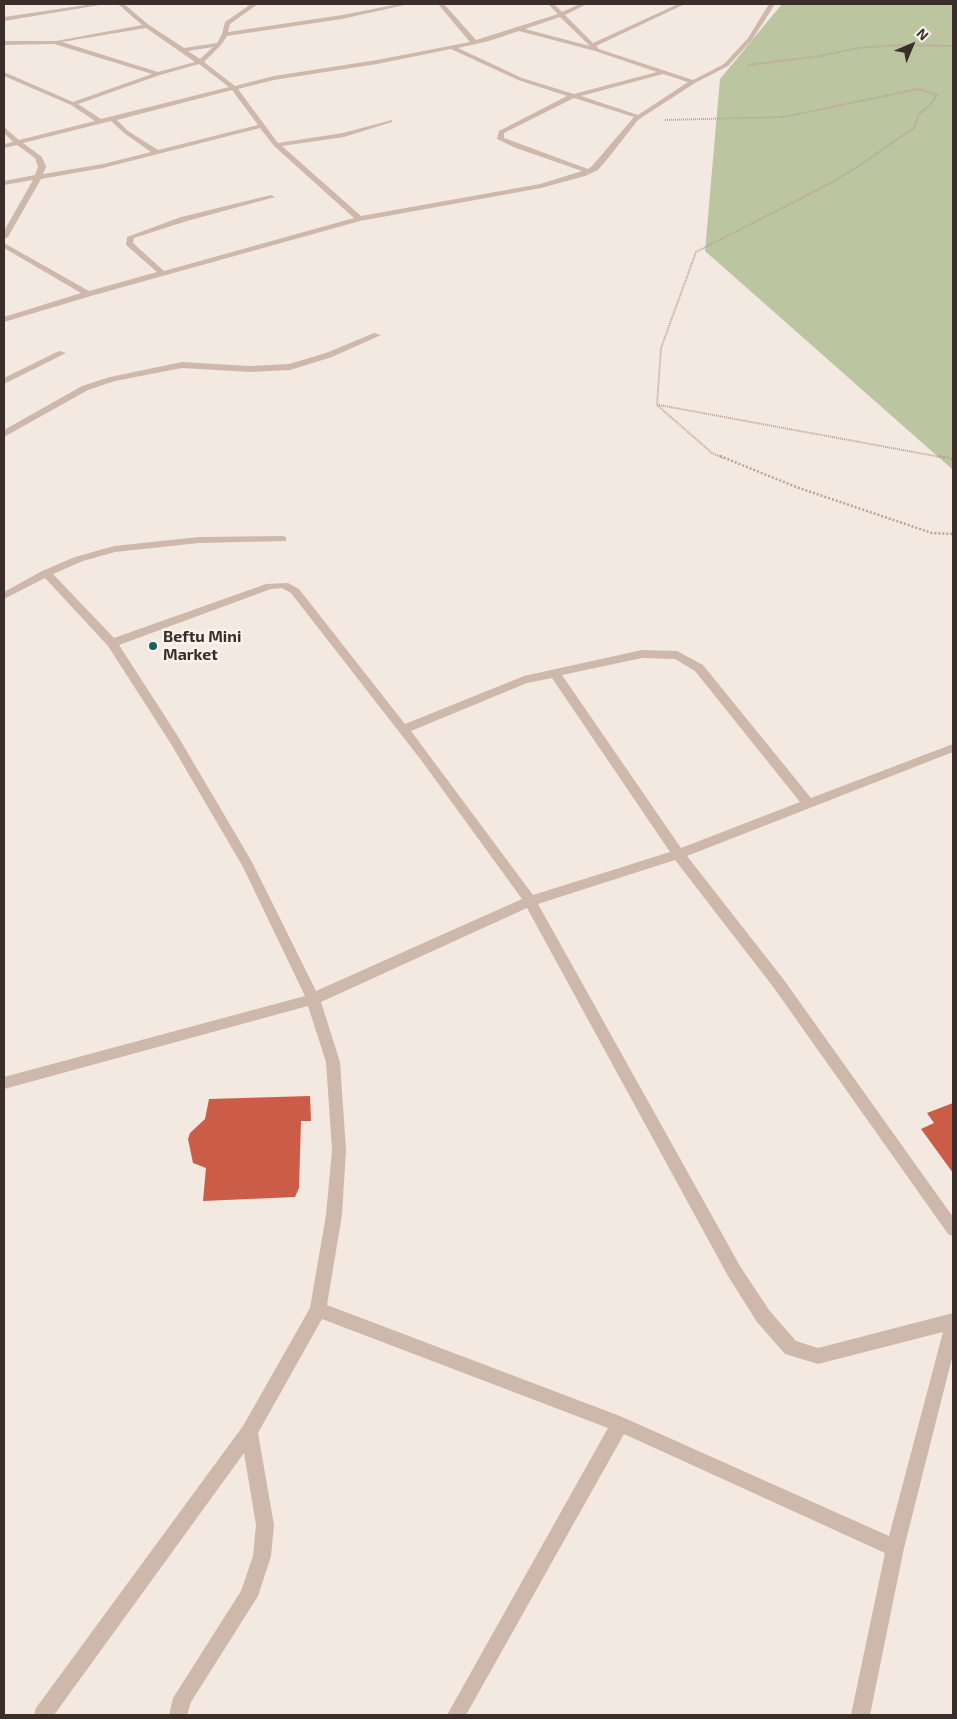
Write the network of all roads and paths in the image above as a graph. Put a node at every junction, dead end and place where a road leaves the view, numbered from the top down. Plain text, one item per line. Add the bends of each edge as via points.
1 (103, 4) edge
2 (121, 4) edge
3 (255, 4) edge
4 (406, 4) edge
5 (441, 4) edge
6 (551, 4) edge
7 (584, 4) edge
8 (682, 4) edge
9 (772, 4) edge
10 (560, 15) junction
11 (4, 20) edge
12 (148, 26) junction
13 (518, 29) junction
14 (225, 34) junction
15 (54, 42) junction
16 (474, 42) junction
17 (4, 43) edge
18 (219, 44) junction
19 (953, 46) edge
20 (452, 47) junction
21 (595, 48) junction
22 (183, 50) junction
23 (202, 62) junction
24 (726, 65) junction
25 (660, 73) junction
26 (4, 74) edge
27 (158, 74) junction
28 (693, 82) junction
29 (232, 88) junction
30 (571, 97) junction
31 (72, 104) junction
32 (111, 118) junction
33 (638, 118) junction
34 (99, 121) junction
35 (390, 121) dead end
36 (262, 126) junction
37 (4, 129) edge
38 (17, 142) junction
39 (276, 145) junction
40 (4, 146) edge
41 (157, 153) junction
42 (588, 171) junction
43 (38, 178) junction
44 (4, 183) edge
45 (271, 197) dead end
46 (359, 219) junction
47 (4, 237) edge
48 (4, 245) edge
49 (162, 273) junction
50 (88, 294) junction
51 (4, 320) edge
52 (377, 336) dead end
53 (62, 353) dead end
54 (8, 375) edge
55 (4, 381) edge
56 (657, 405) junction
57 (4, 434) edge
58 (953, 459) edge
59 (953, 534) edge
60 (282, 539) dead end
61 (46, 573) junction
62 (4, 596) edge
63 (112, 644) junction
64 (555, 674) junction
65 (404, 729) junction
66 (953, 748) edge
67 (809, 804) junction
68 (678, 854) junction
69 (530, 901) junction
70 (313, 999) junction
71 (4, 1083) edge
72 (953, 1229) edge
73 (318, 1310) junction
74 (953, 1322) edge
75 (620, 1424) junction
76 (249, 1432) junction
77 (895, 1548) junction
78 (43, 1715) edge
79 (178, 1715) edge
80 (456, 1715) edge
81 (861, 1715) edge

1 - 11 street
2 - 12 street
3 - 14 street via 232,18 227,23
4 - 14 street
5 - 16 street
6 - 10 street
7 - 10 street
8 - 21 street
9 - 24 street via 750,39
10 - 13 street
10 - 21 street
12 - 15 street
12 - 22 street
13 - 16 street
13 - 21 street
14 - 18 street
15 - 17 street
15 - 27 street
16 - 20 street
18 - 22 street
18 - 23 street
19 - 24 path via 858,48 762,64
20 - 29 street
20 - 30 street via 520,80
21 - 25 street
22 - 23 street
23 - 27 street
23 - 29 street
24 - 28 street
25 - 28 street
25 - 30 street
26 - 31 street
27 - 31 street
28 - 33 street
29 - 32 street
29 - 36 street
30 - 33 street
30 - 42 street via 501,132 500,139
31 - 34 street
32 - 34 street
32 - 41 street
33 - 42 street via 608,156
33 - 56 path via 694,121 784,117 918,89 937,94 930,106 919,114 914,128 860,165 696,252 661,348
34 - 38 street
35 - 39 street via 344,135
36 - 39 street
36 - 41 street
37 - 38 street
38 - 40 street
38 - 43 street via 38,157 42,167
39 - 46 street
41 - 43 street
42 - 46 street via 542,186
43 - 44 street
43 - 47 street
45 - 49 street via 184,219 131,237 129,243
46 - 49 street
48 - 50 street
49 - 50 street
50 - 51 street
52 - 57 street via 290,367 250,369 182,365 113,379 85,388
53 - 54 street
54 - 55 street
56 - 58 path
56 - 59 path via 712,453 796,487 932,533
60 - 61 street via 200,540 114,549
61 - 62 street
61 - 63 street
63 - 65 street via 270,586 284,585 295,591
63 - 70 street via 175,741 248,866
64 - 65 street via 524,680
64 - 67 street via 642,654 677,655 699,668
64 - 68 street
65 - 69 street
66 - 67 street
67 - 68 street
68 - 69 street
68 - 72 street via 779,984
69 - 70 street
69 - 74 street via 734,1271 762,1316 791,1348 818,1356
70 - 71 street
70 - 73 street via 333,1062 339,1150 334,1215
73 - 75 street
73 - 76 street
74 - 77 street
75 - 77 street
75 - 80 street
76 - 78 street
76 - 79 street via 265,1524 262,1556 249,1596 183,1698
77 - 81 street

